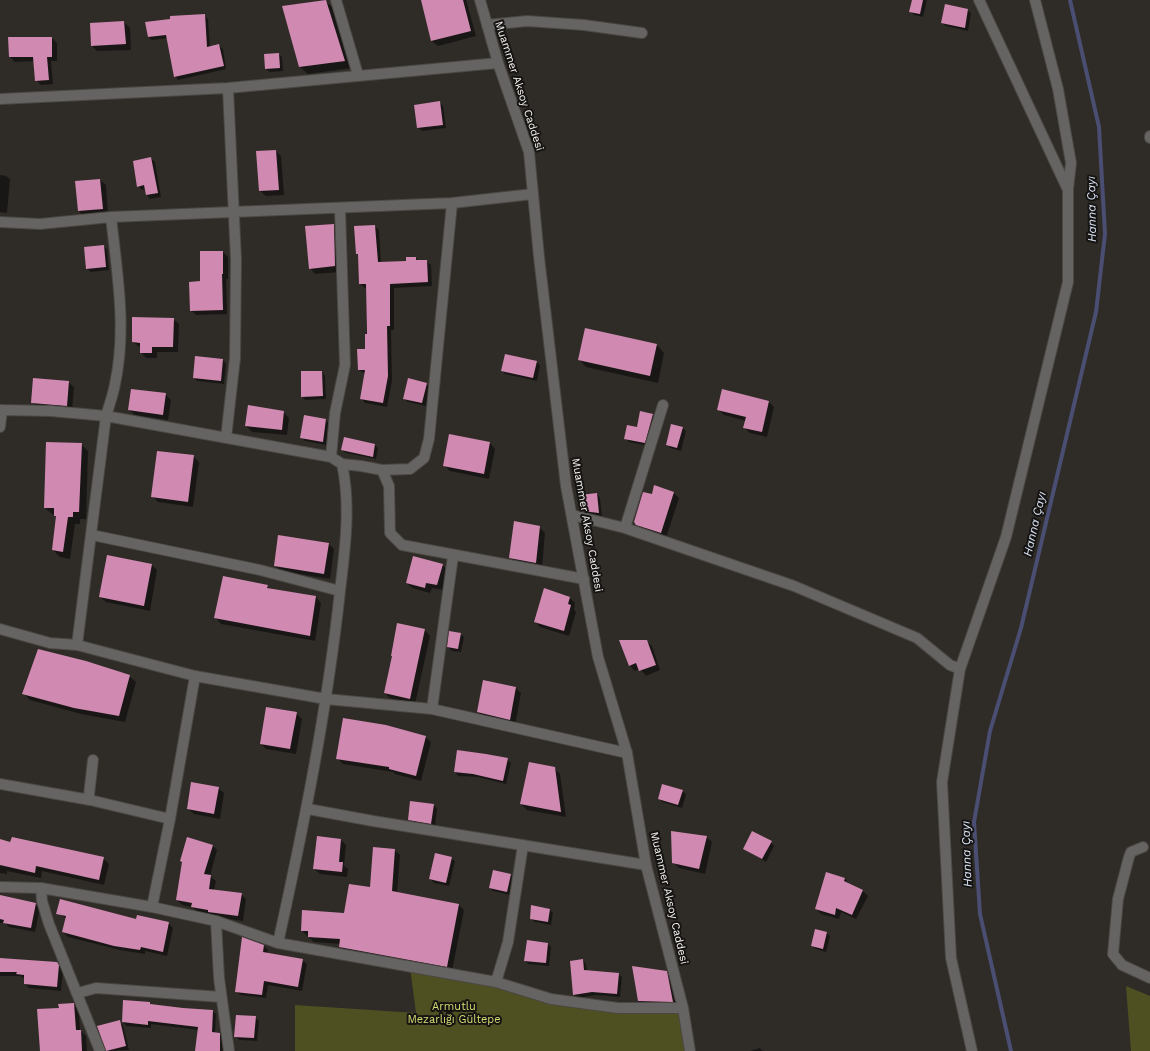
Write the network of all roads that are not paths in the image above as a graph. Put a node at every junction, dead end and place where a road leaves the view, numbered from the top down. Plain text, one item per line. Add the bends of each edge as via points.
1 (336, 0) edge
2 (480, 0) edge
3 (979, 0) edge
4 (1035, 0) edge
5 (487, 25) junction
6 (642, 33) dead end
7 (498, 63) junction
8 (358, 75) junction
9 (228, 88) junction
10 (0, 99) edge
11 (1068, 189) junction
12 (533, 194) junction
13 (452, 203) junction
14 (340, 209) junction
15 (235, 212) junction
16 (111, 217) junction
17 (0, 222) edge
18 (664, 405) dead end
19 (1, 410) edge
20 (106, 416) junction
21 (0, 427) edge
22 (226, 438) junction
23 (331, 457) junction
24 (342, 464) junction
25 (382, 470) junction
26 (572, 516) junction
27 (625, 528) junction
28 (92, 535) junction
29 (453, 556) junction
30 (584, 579) junction
31 (340, 591) junction
32 (0, 629) edge
33 (76, 645) junction
34 (960, 669) junction
35 (195, 676) junction
36 (326, 699) junction
37 (432, 709) junction
38 (627, 754) junction
39 (93, 760) dead end
40 (0, 784) edge
41 (90, 800) junction
42 (308, 809) junction
43 (170, 819) junction
44 (523, 845) junction
45 (1142, 847) dead end
46 (646, 865) junction
47 (0, 887) edge
48 (41, 888) junction
49 (152, 907) junction
50 (216, 921) junction
51 (278, 943) junction
52 (1150, 978) edge
53 (496, 982) junction
54 (78, 992) junction
55 (221, 997) junction
56 (683, 1008) junction
57 (100, 1051) edge
58 (229, 1051) edge
59 (690, 1051) edge
60 (972, 1051) edge

1 - 8 street
2 - 5 street, Muammer Aksoy Caddesi
3 - 11 street
4 - 11 street via 1058,89 1070,163
5 - 6 street via 527,21
5 - 7 street, Muammer Aksoy Caddesi
7 - 8 street
7 - 12 street, Muammer Aksoy Caddesi via 529,152
8 - 9 street
9 - 10 street
9 - 15 street
11 - 34 street via 1068,282 1006,537
12 - 13 street
12 - 26 street, Muammer Aksoy Caddesi via 564,470
13 - 14 street
13 - 25 street via 429,439 424,458 410,469
14 - 15 street
14 - 23 street via 345,365 335,414
15 - 16 street
15 - 22 street via 235,358
16 - 17 street via 40,224
16 - 20 street via 120,298 120,344 115,384
18 - 27 street
19 - 20 street
19 - 21 street
20 - 22 street
20 - 28 street
22 - 23 street
23 - 24 street
24 - 25 street
24 - 31 street via 346,511
25 - 29 street via 389,486 390,533 402,545
26 - 27 street
26 - 30 street, Muammer Aksoy Caddesi
27 - 34 street via 794,586 917,638 950,666
28 - 31 street via 260,570
28 - 33 street
29 - 30 street
29 - 37 street
30 - 38 street, Muammer Aksoy Caddesi via 598,657
31 - 36 street via 334,654
32 - 33 street via 50,643
33 - 35 street
34 - 60 street via 942,782 950,958
35 - 36 street
35 - 43 street
36 - 37 street
36 - 42 street
37 - 38 street
38 - 46 street, Muammer Aksoy Caddesi
39 - 41 street
40 - 41 street
41 - 43 street
42 - 44 street
42 - 51 street
43 - 49 street
44 - 46 street
44 - 53 street via 508,942
45 - 52 street via 1131,852 1129,857 1118,899 1113,954 1122,965
46 - 56 street, Muammer Aksoy Caddesi
47 - 48 street
48 - 49 street
48 - 54 street via 49,924
49 - 50 street
50 - 51 street
50 - 55 street
51 - 53 street
53 - 56 street via 551,999 618,1008
54 - 55 street via 96,988
54 - 57 street
55 - 58 street
56 - 59 street, Muammer Aksoy Caddesi

